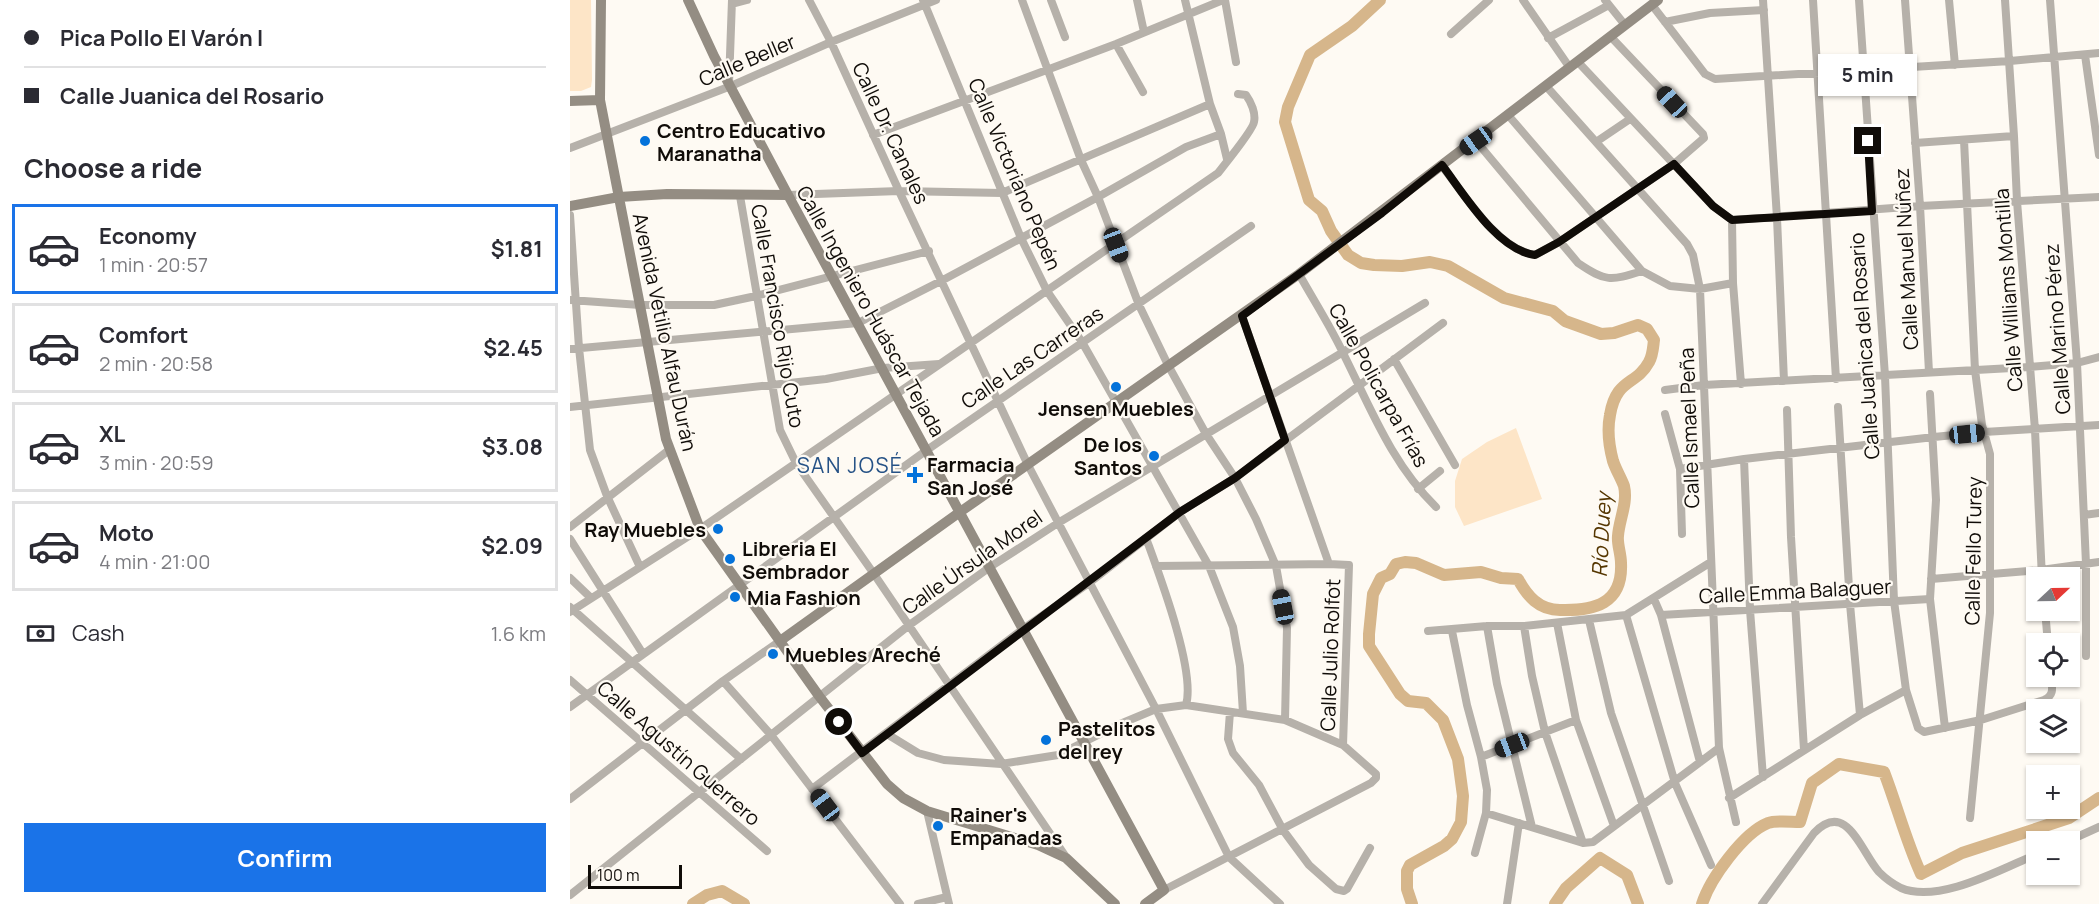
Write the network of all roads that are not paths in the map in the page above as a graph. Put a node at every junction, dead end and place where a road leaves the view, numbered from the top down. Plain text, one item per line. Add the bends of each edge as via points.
1 (601, 0) edge
2 (688, 0) edge
3 (747, 0) edge
4 (809, 0) edge
5 (936, 0) edge
6 (1022, 0) edge
7 (1051, 0) edge
8 (1137, 0) edge
9 (1185, 0) edge
10 (1224, 0) edge
11 (1489, 0) edge
12 (1523, 0) edge
13 (1763, 0) edge
14 (1812, 0) edge
15 (1859, 0) edge
16 (1905, 0) edge
17 (1949, 0) edge
18 (2005, 0) edge
19 (2050, 0) edge
20 (732, 2) edge
21 (924, 2) edge
22 (1607, 2) edge
23 (1655, 2) edge
24 (1764, 10) junction
25 (1188, 15) junction
26 (1665, 22) junction
27 (1625, 25) junction
28 (1144, 32) junction
29 (1451, 34) dead end
30 (1065, 37) dead end
31 (1611, 37) junction
32 (1548, 38) junction
33 (831, 42) junction
34 (1116, 44) junction
35 (2099, 53) edge
36 (2085, 55) junction
37 (2055, 58) junction
38 (2010, 61) junction
39 (1236, 62) dead end
40 (1574, 65) junction
41 (1955, 65) junction
42 (1911, 67) junction
43 (1048, 69) junction
44 (1864, 70) junction
45 (1816, 74) junction
46 (1767, 77) junction
47 (730, 84) junction
48 (1546, 86) junction
49 (1143, 92) dead end
50 (1238, 94) dead end
51 (965, 99) junction
52 (600, 100) junction
53 (570, 101) edge
54 (1210, 104) junction
55 (1509, 115) junction
56 (1630, 119) junction
57 (606, 133) junction
58 (1221, 134) junction
59 (873, 135) junction
60 (2014, 136) junction
61 (1964, 140) junction
62 (1476, 141) junction
63 (1596, 142) junction
64 (1916, 143) junction
65 (570, 148) edge
66 (2099, 155) edge
67 (1227, 159) junction
68 (1081, 160) junction
69 (1674, 164) junction
70 (1442, 165) junction
71 (1636, 189) junction
72 (899, 191) junction
73 (1002, 193) junction
74 (788, 195) junction
75 (740, 196) junction
76 (619, 197) junction
77 (1098, 197) junction
78 (2099, 197) edge
79 (2064, 198) junction
80 (2017, 201) junction
81 (1967, 204) junction
82 (570, 206) edge
83 (1920, 206) junction
84 (1872, 211) junction
85 (1827, 214) junction
86 (570, 215) edge
87 (1596, 216) junction
88 (1777, 218) junction
89 (1732, 220) junction
90 (1251, 226) dead end
91 (1021, 238) junction
92 (1559, 242) junction
93 (1116, 245) junction
94 (929, 251) junction
95 (1642, 271) junction
96 (1299, 274) junction
97 (832, 276) junction
98 (941, 281) junction
99 (1733, 283) junction
100 (1700, 289) junction
101 (1047, 291) junction
102 (756, 296) junction
103 (573, 301) edge
104 (1425, 303) dead end
105 (640, 305) junction
106 (1139, 305) junction
107 (1242, 316) junction
108 (858, 322) junction
109 (1443, 323) dead end
110 (763, 332) junction
111 (647, 342) junction
112 (1082, 342) junction
113 (971, 344) junction
114 (579, 348) junction
115 (570, 349) edge
116 (1343, 352) junction
117 (2099, 357) edge
118 (1394, 359) junction
119 (2077, 363) junction
120 (940, 364) junction
121 (1168, 365) junction
122 (2031, 367) junction
123 (883, 368) junction
124 (1976, 370) junction
125 (1929, 372) junction
126 (1885, 376) junction
127 (1836, 379) junction
128 (1784, 381) junction
129 (772, 384) junction
130 (1741, 384) junction
131 (1359, 385) junction
132 (1704, 385) junction
133 (1665, 390) dead end
134 (896, 393) junction
135 (1930, 394) dead end
136 (658, 396) junction
137 (1270, 396) junction
138 (998, 400) junction
139 (1116, 402) junction
140 (586, 404) junction
141 (570, 407) edge
142 (1838, 407) dead end
143 (1787, 410) dead end
144 (1665, 414) dead end
145 (2099, 425) edge
146 (2080, 426) junction
147 (2035, 430) junction
148 (1984, 432) junction
149 (1206, 434) junction
150 (1934, 437) junction
151 (1285, 440) junction
152 (1888, 442) junction
153 (1842, 447) junction
154 (669, 450) junction
155 (927, 450) junction
156 (1789, 453) junction
157 (1744, 459) junction
158 (796, 463) junction
159 (1028, 465) junction
160 (1153, 465) junction
161 (1455, 465) dead end
162 (1708, 465) junction
163 (1680, 469) junction
164 (1440, 471) dead end
165 (1235, 478) junction
166 (1418, 489) junction
167 (607, 496) junction
168 (1436, 507) dead end
169 (960, 512) junction
170 (1180, 512) junction
171 (2099, 513) edge
172 (2084, 515) junction
173 (833, 517) junction
174 (1058, 523) junction
175 (570, 527) edge
176 (699, 529) junction
177 (1682, 534) dead end
178 (1146, 538) junction
179 (570, 539) edge
180 (1711, 562) junction
181 (2099, 562) edge
182 (1329, 564) junction
183 (2086, 564) junction
184 (1156, 566) junction
185 (1209, 566) junction
186 (1276, 566) junction
187 (640, 567) junction
188 (990, 567) junction
189 (2042, 567) edge
190 (2073, 567) edge
191 (1990, 573) junction
192 (874, 574) junction
193 (2026, 574) edge
194 (570, 578) edge
195 (1931, 579) junction
196 (1089, 583) junction
197 (738, 584) junction
198 (602, 591) junction
199 (591, 598) junction
200 (1654, 599) junction
201 (1930, 599) junction
202 (1894, 601) junction
203 (1850, 604) junction
204 (1796, 608) junction
205 (571, 609) edge
206 (1750, 610) junction
207 (1713, 612) junction
208 (1626, 615) junction
209 (1661, 615) junction
210 (1589, 620) junction
211 (1557, 622) junction
212 (908, 626) junction
213 (1487, 626) junction
214 (1524, 626) junction
215 (1023, 630) junction
216 (1452, 631) junction
217 (1428, 632) dead end
218 (780, 641) junction
219 (643, 654) junction
220 (2086, 656) dead end
221 (633, 661) junction
222 (570, 680) edge
223 (723, 681) junction
224 (949, 686) junction
225 (2052, 687) edge
226 (1906, 690) junction
227 (587, 695) junction
228 (819, 696) junction
229 (1186, 705) junction
230 (570, 707) edge
231 (1156, 709) junction
232 (685, 711) junction
233 (1230, 712) junction
234 (1243, 713) junction
235 (1860, 715) junction
236 (1285, 720) junction
237 (1576, 720) junction
238 (1981, 720) junction
239 (1945, 728) junction
240 (1545, 732) junction
241 (886, 734) junction
242 (771, 735) junction
243 (1085, 741) junction
244 (642, 743) junction
245 (1343, 745) junction
246 (1512, 745) junction
247 (1719, 748) junction
248 (1804, 750) junction
249 (862, 753) junction
250 (1482, 757) junction
251 (741, 759) junction
252 (1700, 762) junction
253 (1001, 764) junction
254 (1762, 777) junction
255 (1675, 783) junction
256 (812, 789) junction
257 (699, 792) junction
258 (1729, 798) junction
259 (570, 799) edge
260 (1644, 805) junction
261 (927, 811) junction
262 (1486, 813) junction
263 (1970, 818) dead end
264 (1736, 822) dead end
265 (1520, 824) junction
266 (1614, 826) junction
267 (1532, 827) junction
268 (2099, 827) edge
269 (1283, 830) junction
270 (2080, 836) edge
271 (1583, 843) junction
272 (1370, 848) dead end
273 (767, 851) dead end
274 (1475, 853) dead end
275 (1229, 857) junction
276 (1066, 858) junction
277 (2026, 859) edge
278 (1711, 865) dead end
279 (1669, 881) dead end
280 (1164, 890) junction
281 (570, 895) edge
282 (948, 901) edge
283 (900, 904) edge
284 (918, 904) edge
285 (1115, 904) edge
286 (1144, 904) edge
287 (1280, 904) edge
288 (1507, 904) edge
289 (1762, 904) edge

1 - 52 main road, Avenida Vetilio Alfau Durán
2 - 47 main road, Calle Ingeniero Huáscar Tejada
3 - 20 street
4 - 33 street, Calle Dr. Canales
5 - 21 street, Calle Beller
6 - 43 street
7 - 30 street
8 - 28 street
9 - 25 street
10 - 25 street
10 - 39 street
11 - 29 street
12 - 32 street
13 - 24 street
14 - 45 street
15 - 44 street, Calle Juanica del Rosario
16 - 42 street, Calle Manuel Núñez
17 - 41 street
18 - 38 street, Calle Williams Montilla
19 - 37 street, Calle Marino Pérez
20 - 47 street
21 - 33 street, Calle Beller
21 - 51 street, Calle Victoriano Pepén
22 - 27 street
22 - 32 street
23 - 26 street
23 - 27 main road
24 - 26 street via 1710,13
24 - 46 street
25 - 28 street
25 - 54 street
26 - 46 street via 1705,74 1715,80
27 - 31 main road
28 - 34 street
31 - 40 main road
31 - 69 street via 1704,136
32 - 40 street
33 - 47 street, Calle Beller
33 - 59 street, Calle Dr. Canales
34 - 43 street
34 - 49 street
35 - 36 street
36 - 37 street
36 - 66 street
37 - 38 street
37 - 79 street, Calle Marino Pérez
38 - 41 street
38 - 60 street, Calle Williams Montilla
40 - 48 main road
40 - 56 street
41 - 42 street
42 - 44 street
42 - 64 street, Calle Manuel Núñez
43 - 51 street
43 - 68 street
44 - 45 street
44 - 84 street, Calle Juanica del Rosario
45 - 46 street
45 - 85 street
46 - 88 street
47 - 57 street, Calle Beller
47 - 74 main road, Calle Ingeniero Huáscar Tejada
48 - 55 main road
48 - 63 street, Calle Ismael Peña
50 - 67 street via 1246,95 1250,101 1254,124
51 - 59 street
51 - 73 street, Calle Victoriano Pepén
52 - 53 main road
52 - 57 main road, Avenida Vetilio Alfau Durán
54 - 58 street
54 - 68 street
55 - 62 main road
55 - 87 street
56 - 63 street
56 - 69 street
57 - 65 street, Calle Beller
57 - 76 main road, Avenida Vetilio Alfau Durán
58 - 67 street
58 - 77 street via 1186,147
59 - 72 street, Calle Dr. Canales
60 - 61 street
60 - 80 street, Calle Williams Montilla
61 - 64 street
61 - 81 street, Calle Fello Turey
62 - 70 main road
62 - 92 street
63 - 71 street, Calle Ismael Peña
64 - 83 street, Calle Manuel Núñez
67 - 93 street via 1218,173
68 - 73 street
68 - 77 street
69 - 71 street
69 - 89 street via 1713,206
70 - 92 street via 1503,241 1535,255
70 - 96 main road
71 - 87 street
71 - 100 street, Calle Ismael Peña via 1690,247
72 - 73 street
72 - 74 street
72 - 94 street, Calle Dr. Canales
73 - 91 street, Calle Victoriano Pepén
74 - 75 main road
74 - 97 main road, Calle Ingeniero Huáscar Tejada
75 - 76 main road
75 - 102 street, Calle Francisco Rijo Cuto
76 - 82 main road
76 - 105 main road, Avenida Vetilio Alfau Durán
77 - 91 street
77 - 93 street
78 - 79 street
79 - 80 street
79 - 119 street, Calle Marino Pérez
80 - 81 street
80 - 122 street, Calle Williams Montilla
81 - 83 street
81 - 124 street, Calle Fello Turey
83 - 84 street
83 - 125 street, Calle Manuel Núñez
84 - 85 street
84 - 126 street, Calle Juanica del Rosario
85 - 88 street
85 - 127 street
86 - 103 street
87 - 92 street
87 - 95 street
88 - 89 street
88 - 128 street
89 - 99 street
90 - 106 street, Calle Las Carreras
91 - 98 street
91 - 101 street, Calle Victoriano Pepén
92 - 95 street via 1578,263 1600,276 1615,280
93 - 101 street
93 - 106 street
94 - 97 street
94 - 98 street, Calle Dr. Canales
95 - 100 street via 1666,285
96 - 107 main road
96 - 116 street, Calle Policarpa Frías
97 - 102 street
97 - 108 main road, Calle Ingeniero Huáscar Tejada
98 - 108 street
98 - 113 street, Calle Dr. Canales
99 - 100 street
99 - 130 street
100 - 132 street, Calle Ismael Peña
101 - 112 street, Calle Victoriano Pepén
101 - 113 street
102 - 105 street via 714,305
102 - 110 street, Calle Francisco Rijo Cuto
103 - 105 street
103 - 114 street
104 - 116 street, Calle Úrsula Morel
105 - 111 main road, Avenida Vetilio Alfau Durán
106 - 112 street, Calle Las Carreras
106 - 121 street
107 - 121 main road
107 - 137 street
108 - 110 street
108 - 123 main road, Calle Ingeniero Huáscar Tejada
109 - 118 street
110 - 111 street
110 - 129 street, Calle Francisco Rijo Cuto
111 - 114 street
111 - 136 main road, Avenida Vetilio Alfau Durán
112 - 138 street, Calle Las Carreras
112 - 139 street, Calle Victoriano Pepén
113 - 120 street
113 - 138 street, Calle Dr. Canales
114 - 115 street
114 - 140 street
116 - 131 street, Calle Policarpa Frías
116 - 137 street, Calle Úrsula Morel
117 - 119 street
118 - 131 street
118 - 161 street
119 - 122 street
119 - 146 street, Calle Marino Pérez
120 - 123 street
120 - 134 street
121 - 139 main road
121 - 149 street
122 - 124 street
122 - 147 street, Calle Williams Montilla
123 - 129 street
123 - 134 main road, Calle Ingeniero Huáscar Tejada
124 - 125 street
124 - 148 street, Calle Fello Turey
125 - 126 street
126 - 127 street
126 - 152 street, Calle Juanica del Rosario
127 - 128 street
128 - 130 street
129 - 136 street
129 - 158 street, Calle Francisco Rijo Cuto via 780,430
130 - 132 street
131 - 151 street
131 - 166 street, Calle Policarpa Frías via 1394,456
132 - 133 street
132 - 162 street, Calle Ismael Peña
134 - 155 main road, Calle Ingeniero Huáscar Tejada
134 - 158 street
135 - 150 street
136 - 140 street
136 - 154 main road, Avenida Vetilio Alfau Durán
137 - 149 street, Calle Úrsula Morel
137 - 151 street
138 - 155 street, Calle Las Carreras
138 - 159 street, Calle Dr. Canales
139 - 159 main road
139 - 160 street, Calle Victoriano Pepén
140 - 141 street
140 - 167 street via 590,450
142 - 153 street
143 - 156 street
144 - 163 street
145 - 146 street
146 - 147 street
146 - 172 street, Calle Marino Pérez
147 - 148 street
147 - 189 street, Calle Williams Montilla
148 - 150 street
148 - 191 street, Calle Fello Turey via 1990,454
149 - 160 street, Calle Úrsula Morel
149 - 165 street
150 - 152 street
150 - 195 street via 1936,500
151 - 165 street
151 - 182 street
152 - 153 street
152 - 202 street, Calle Juanica del Rosario
153 - 156 street
153 - 203 street
154 - 167 street
154 - 176 main road, Avenida Vetilio Alfau Durán
155 - 169 main road, Calle Ingeniero Huáscar Tejada
155 - 173 street, Calle Las Carreras
156 - 157 street
156 - 204 street
157 - 162 street
157 - 206 street
158 - 173 street, Calle Francisco Rijo Cuto
158 - 176 street
159 - 169 main road
159 - 174 street, Calle Dr. Canales
160 - 170 street, Calle Victoriano Pepén
160 - 174 street, Calle Úrsula Morel
162 - 163 street
162 - 180 street, Calle Ismael Peña
163 - 177 street
164 - 166 street
165 - 170 street
165 - 186 street
166 - 168 street, Calle Policarpa Frías
167 - 175 street
167 - 187 street
169 - 188 main road, Calle Ingeniero Huáscar Tejada
169 - 192 main road
170 - 178 street
170 - 185 street, Calle Victoriano Pepén
171 - 172 street
172 - 183 street, Calle Marino Pérez
173 - 192 street, Calle Francisco Rijo Cuto
173 - 197 street, Calle Las Carreras
174 - 188 street, Calle Úrsula Morel
174 - 196 street, Calle Dr. Canales
176 - 187 street
176 - 197 main road, Avenida Vetilio Alfau Durán
178 - 184 street
178 - 196 street
179 - 198 street
180 - 200 street
180 - 207 street, Calle Ismael Peña
181 - 183 street
182 - 186 street
182 - 245 street, Calle Julio Rolfot via 1347,564 1351,568
183 - 190 street
183 - 220 street, Calle Marino Pérez
184 - 185 street
184 - 229 street via 1186,666
185 - 186 street
185 - 234 street, Calle Victoriano Pepén via 1233,627
186 - 236 street via 1287,628
187 - 198 street
188 - 212 street, Calle Úrsula Morel
188 - 215 main road, Calle Ingeniero Huáscar Tejada
191 - 193 street
191 - 195 street
191 - 238 street, Calle Fello Turey
192 - 212 street, Calle Francisco Rijo Cuto
192 - 218 main road
194 - 199 street
195 - 201 street
196 - 215 street
196 - 231 street, Calle Dr. Canales
197 - 218 main road, Avenida Vetilio Alfau Durán
197 - 219 street, Calle Las Carreras
198 - 199 street
198 - 219 street
199 - 205 street
200 - 208 street
200 - 209 street
201 - 202 street, Calle Emma Balaguer
201 - 239 street
202 - 203 street, Calle Emma Balaguer
202 - 226 street, Calle Juanica del Rosario
203 - 204 street, Calle Emma Balaguer
203 - 235 street
204 - 206 street, Calle Emma Balaguer
204 - 248 street
205 - 221 street
206 - 207 street, Calle Emma Balaguer
206 - 254 street
207 - 209 street, Calle Emma Balaguer
207 - 247 street, Calle Ismael Peña
208 - 210 street
208 - 255 street
209 - 252 street
210 - 211 street
210 - 260 street via 1611,713
211 - 214 street
211 - 237 street
212 - 224 street, Calle Francisco Rijo Cuto
212 - 228 street, Calle Úrsula Morel
213 - 214 street
213 - 216 street
213 - 246 street
214 - 240 street
215 - 224 street
215 - 243 main road, Calle Ingeniero Huáscar Tejada
216 - 217 street
216 - 250 street
218 - 223 street
218 - 228 main road, Avenida Vetilio Alfau Durán
219 - 221 street, Calle Las Carreras
221 - 227 street, Calle Las Carreras
221 - 232 street
222 - 227 street, Calle Agustín Guerrero
223 - 232 street
223 - 242 street
224 - 241 street
224 - 253 street, Calle Francisco Rijo Cuto
225 - 238 street via 2050,697
226 - 235 street
226 - 239 street, Calle Juanica del Rosario via 1920,731
227 - 230 street, Calle Las Carreras
227 - 244 street, Calle Agustín Guerrero
228 - 242 street, Calle Úrsula Morel
228 - 249 main road, Avenida Vetilio Alfau Durán
229 - 231 street
229 - 233 street
231 - 243 street
231 - 275 street, Calle Dr. Canales
232 - 244 street
232 - 251 street
233 - 234 street
233 - 269 street via 1228,739 1233,753 1259,785
234 - 236 street
235 - 248 street
236 - 245 street
237 - 240 street
237 - 266 street
238 - 239 street
238 - 263 street, Calle Fello Turey
240 - 246 street
240 - 271 street
241 - 249 street
241 - 253 street via 918,753 944,760
242 - 251 street, Calle Úrsula Morel
242 - 256 street
243 - 253 street via 1058,755
243 - 280 main road, Calle Ingeniero Huáscar Tejada
244 - 257 street, Calle Agustín Guerrero
244 - 259 street
245 - 269 street via 1374,771 1376,778
246 - 250 street
246 - 267 street
247 - 252 street
247 - 258 street, Calle Ismael Peña
248 - 254 street
249 - 256 street
249 - 261 main road, Avenida Vetilio Alfau Durán via 887,784
250 - 262 street
251 - 257 street, Calle Úrsula Morel
252 - 255 street
253 - 276 street, Calle Francisco Rijo Cuto
254 - 258 street
255 - 260 street
255 - 278 street
256 - 283 street
257 - 273 street, Calle Agustín Guerrero
257 - 281 street, Calle Úrsula Morel
258 - 264 street, Calle Ismael Peña
260 - 266 street
260 - 279 street
261 - 276 main road, Avenida Vetilio Alfau Durán via 1038,845
261 - 282 street
262 - 265 street
262 - 274 street
265 - 267 street
265 - 288 street
266 - 271 street via 1593,842
267 - 271 street
268 - 270 street
269 - 272 street via 1309,865 1341,892 1347,889
269 - 275 street
275 - 280 street
275 - 287 street
276 - 285 main road, Avenida Vetilio Alfau Durán
277 - 289 street via 1962,886 1928,894 1904,890 1878,871 1852,830 1833,822 1814,833
280 - 286 main road
282 - 284 street

